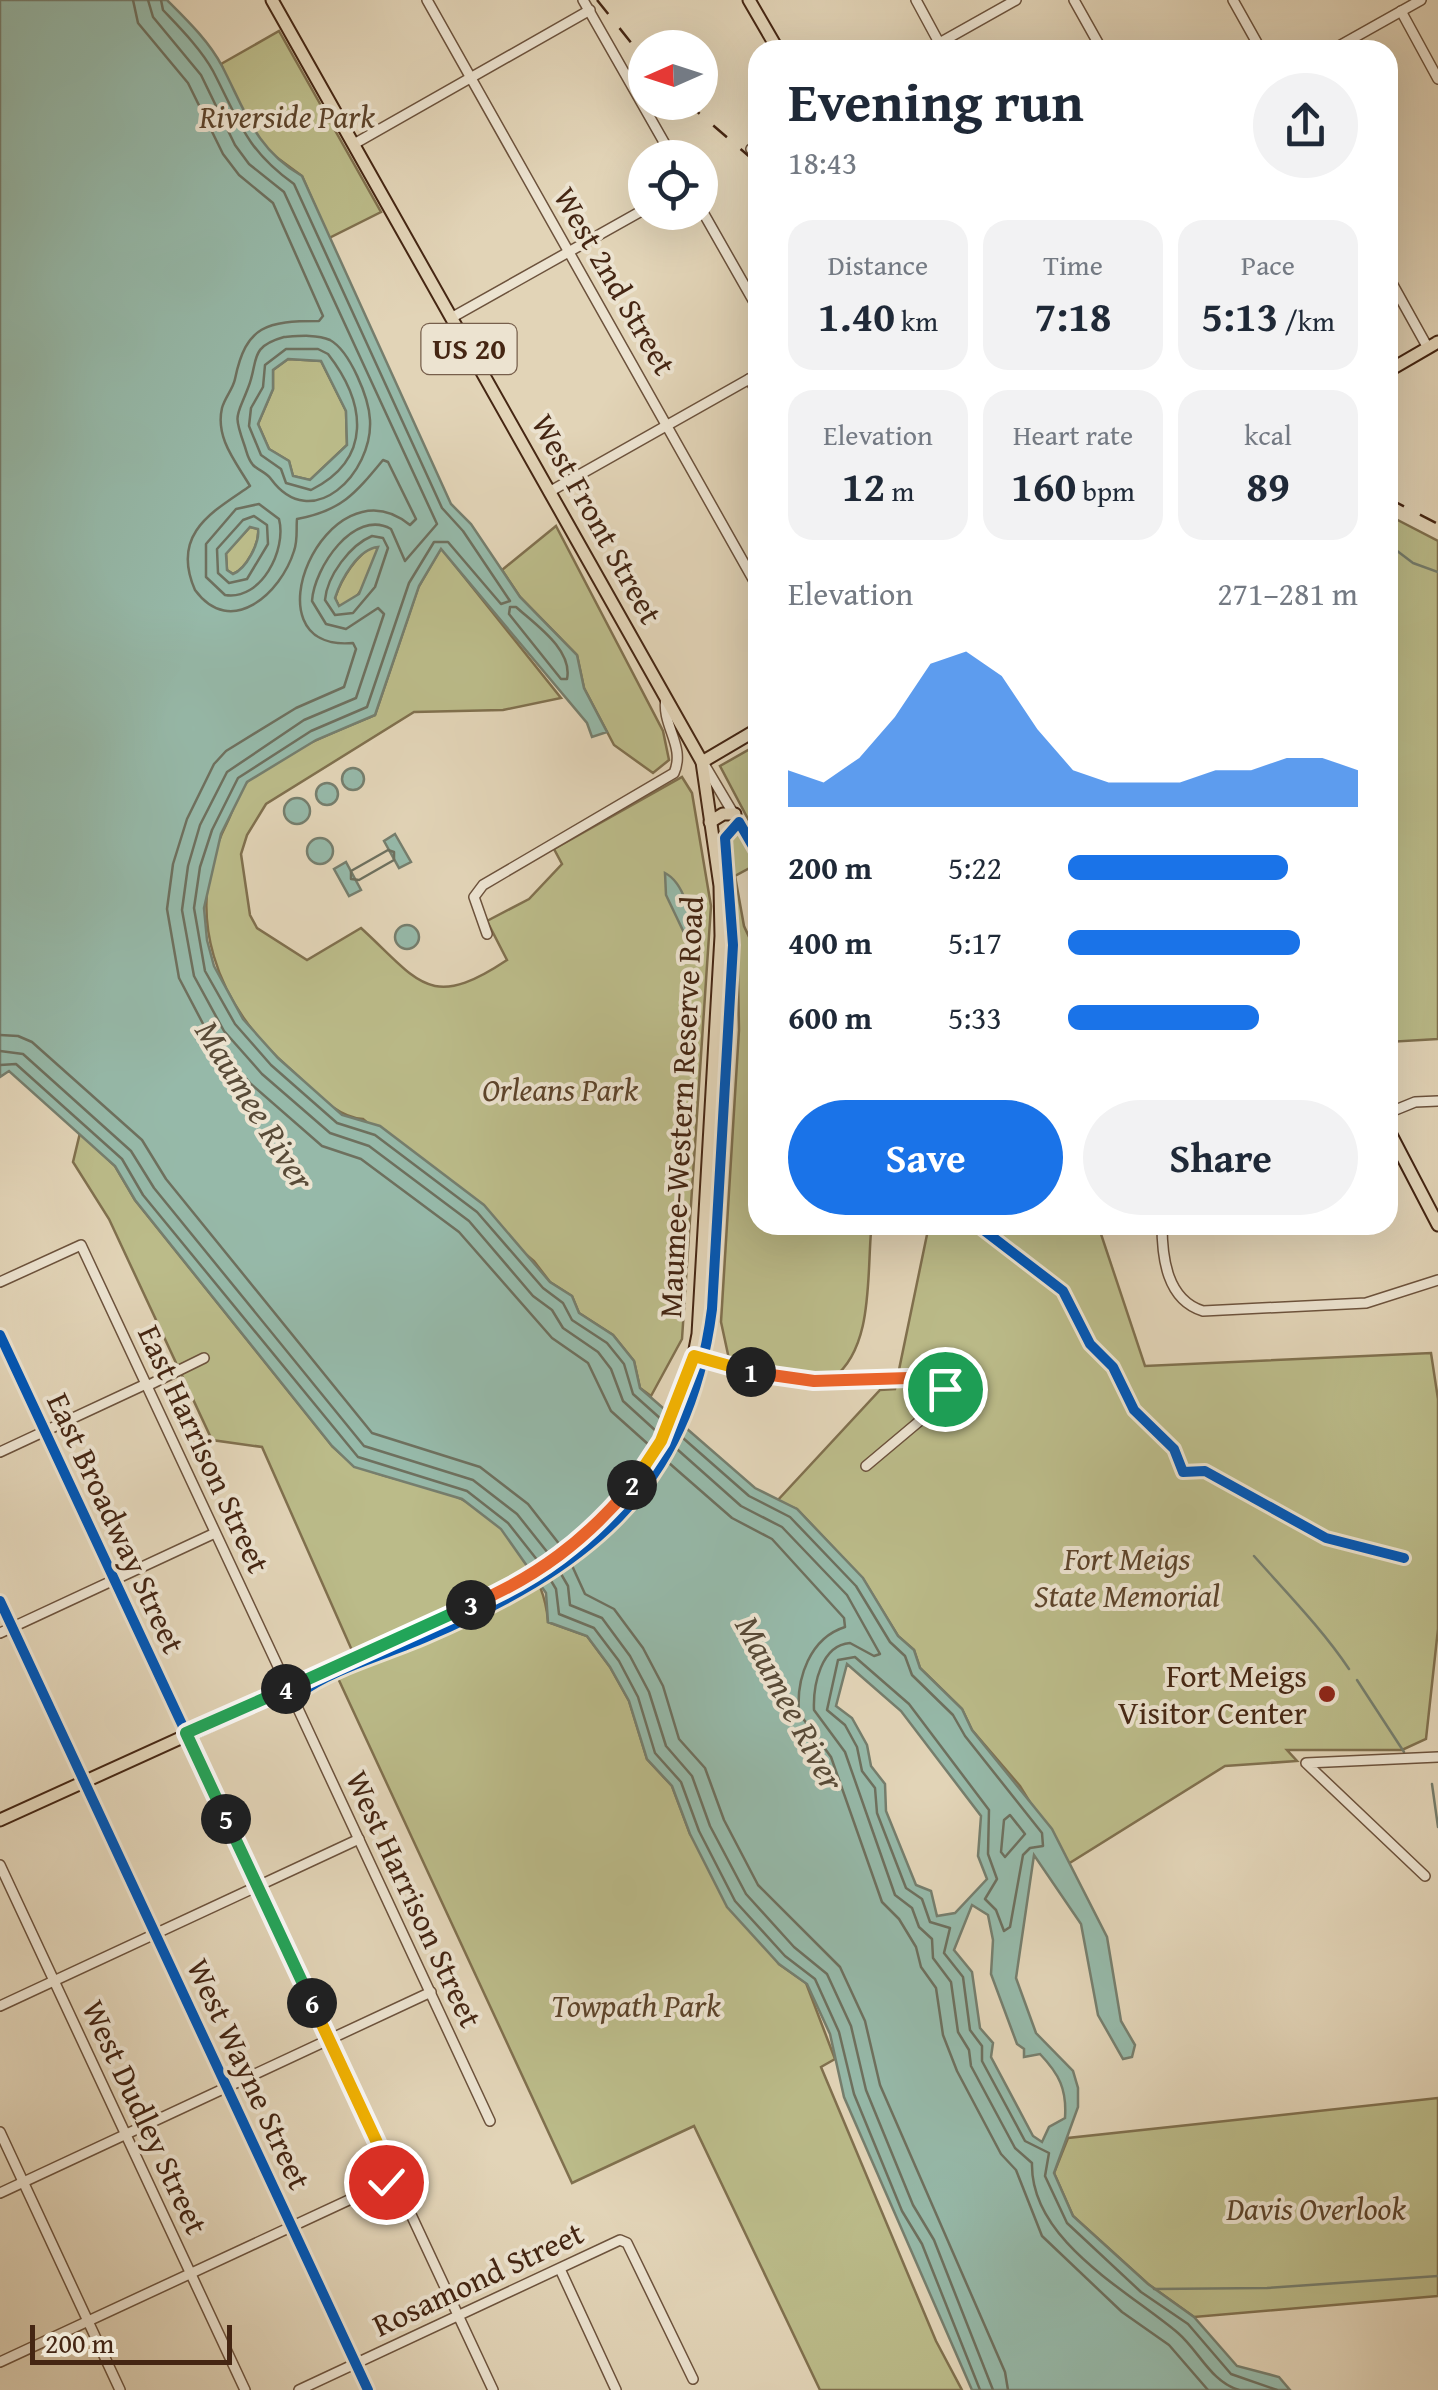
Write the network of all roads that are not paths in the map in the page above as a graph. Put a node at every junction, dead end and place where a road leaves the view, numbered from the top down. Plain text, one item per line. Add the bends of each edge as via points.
1 (272, 0) edge
2 (427, 0) edge
3 (583, 0) edge
4 (750, 0) edge
5 (916, 0) edge
6 (1016, 0) edge
7 (1074, 0) edge
8 (1232, 0) edge
9 (1421, 0) edge
10 (590, 10) junction
11 (1401, 11) junction
12 (772, 40) edge
13 (937, 40) edge
14 (952, 40) edge
15 (1096, 40) edge
16 (1255, 40) edge
17 (1350, 40) edge
18 (471, 78) junction
19 (1438, 79) edge
20 (663, 140) edge
21 (354, 144) junction
22 (628, 219) edge
23 (713, 230) edge
24 (570, 252) junction
25 (748, 291) edge
26 (1398, 291) edge
27 (451, 318) junction
28 (1433, 345) edge
29 (1398, 365) edge
30 (748, 379) edge
31 (666, 426) junction
32 (550, 492) junction
33 (748, 570) edge
34 (666, 698) junction
35 (748, 735) edge
36 (702, 762) junction
37 (735, 814) junction
38 (710, 822) junction
39 (748, 838) edge
40 (488, 934) dead end
41 (1438, 1101) edge
42 (1398, 1108) edge
43 (1398, 1148) edge
44 (1438, 1225) edge
45 (1164, 1235) edge
46 (1438, 1280) edge
47 (0, 1282) edge
48 (0, 1335) edge
49 (694, 1356) junction
50 (204, 1358) dead end
51 (146, 1385) junction
52 (45, 1431) junction
53 (0, 1452) edge
54 (866, 1466) dead end
55 (216, 1533) junction
56 (114, 1580) junction
57 (0, 1601) edge
58 (12, 1628) junction
59 (0, 1634) edge
60 (282, 1676) dead end
61 (293, 1698) dead end
62 (186, 1733) junction
63 (1438, 1757) edge
64 (84, 1780) junction
65 (0, 1820) edge
66 (358, 1839) junction
67 (0, 1865) edge
68 (1425, 1876) dead end
69 (257, 1886) junction
70 (156, 1934) junction
71 (54, 1982) junction
72 (431, 1992) junction
73 (0, 2006) edge
74 (329, 2040) junction
75 (227, 2087) junction
76 (490, 2120) dead end
77 (0, 2132) edge
78 (126, 2134) junction
79 (394, 2179) junction
80 (24, 2182) junction
81 (0, 2193) edge
82 (292, 2226) junction
83 (560, 2269) junction
84 (191, 2274) junction
85 (458, 2316) junction
86 (88, 2321) junction
87 (0, 2362) edge
88 (356, 2363) junction
89 (693, 2379) dead end
90 (120, 2390) edge
91 (244, 2390) edge
92 (299, 2390) edge
93 (368, 2390) edge
94 (493, 2390) edge
95 (616, 2390) edge

1 - 21 main road, West Front Street / US 20
2 - 18 street, West 2nd Street
3 - 10 street
4 - 12 main road
5 - 13 street
6 - 14 street
7 - 15 street
8 - 16 street
9 - 11 street
10 - 18 street
10 - 20 street
11 - 17 street
11 - 19 street
18 - 21 street
18 - 24 street, West 2nd Street
21 - 27 main road, West Front Street / US 20
22 - 24 street
23 - 25 street
24 - 27 street
24 - 31 street, West 2nd Street
26 - 28 street
27 - 32 main road, West Front Street / US 20
28 - 29 main road
30 - 31 street
31 - 32 street
31 - 33 street, West 2nd Street
32 - 34 main road, West Front Street / US 20
34 - 36 main road, West Front Street / US 20
34 - 40 street via 664,713 679,755 674,773 483,885 474,897
35 - 36 main road
36 - 37 street, West Front Street
36 - 38 main road, Maumee-Western Reserve Road / US 20
37 - 38 main road
37 - 39 street, West Front Street
38 - 49 main road, Maumee-Western Reserve Road / US 20 via 722,936
41 - 42 street
43 - 44 main road
45 - 46 street via 1171,1282 1181,1299 1203,1311 1366,1304
47 - 51 street, East Harrison Street via 81,1245
48 - 52 street, East Broadway Street
49 - 54 street via 804,1380 940,1377 942,1403
49 - 62 main road, Maumee-Western Reserve Road / US 20 via 648,1463 596,1526 544,1568
50 - 51 street
51 - 52 street
51 - 55 street, East Harrison Street
52 - 53 street
52 - 56 street, East Broadway Street
55 - 56 street
55 - 60 street, East Harrison Street
56 - 58 street
56 - 62 street, East Broadway Street
57 - 58 street, West Wayne Street
58 - 59 street
58 - 64 street, West Wayne Street
61 - 66 street, West Harrison Street
62 - 64 main road, US 20
62 - 69 street, East Broadway Street
63 - 68 street via 1306,1763
64 - 65 main road, US 20
64 - 70 street, West Wayne Street
66 - 69 street
66 - 72 street, West Harrison Street
67 - 71 street, West Dudley Street
69 - 70 street
69 - 74 street, East Broadway Street
70 - 71 street
70 - 75 street, West Wayne Street
71 - 73 street
71 - 78 street, West Dudley Street
72 - 74 street
72 - 76 street, West Harrison Street
74 - 75 street
74 - 79 street, East Broadway Street
75 - 78 street
75 - 82 street, West Wayne Street
77 - 80 street
78 - 80 street
78 - 84 street, West Dudley Street
79 - 82 street
79 - 85 street, East Broadway Street
80 - 81 street
80 - 86 street
82 - 84 street
82 - 88 street, West Wayne Street
83 - 85 street, Rosamond Street
83 - 89 street, Rosamond Street via 623,2240
83 - 95 street
84 - 86 street
84 - 91 street, West Dudley Street
85 - 88 street, Rosamond Street
85 - 94 street, East Broadway Street
86 - 87 street
86 - 90 street
88 - 92 street, Rosamond Street
88 - 93 street, West Wayne Street

